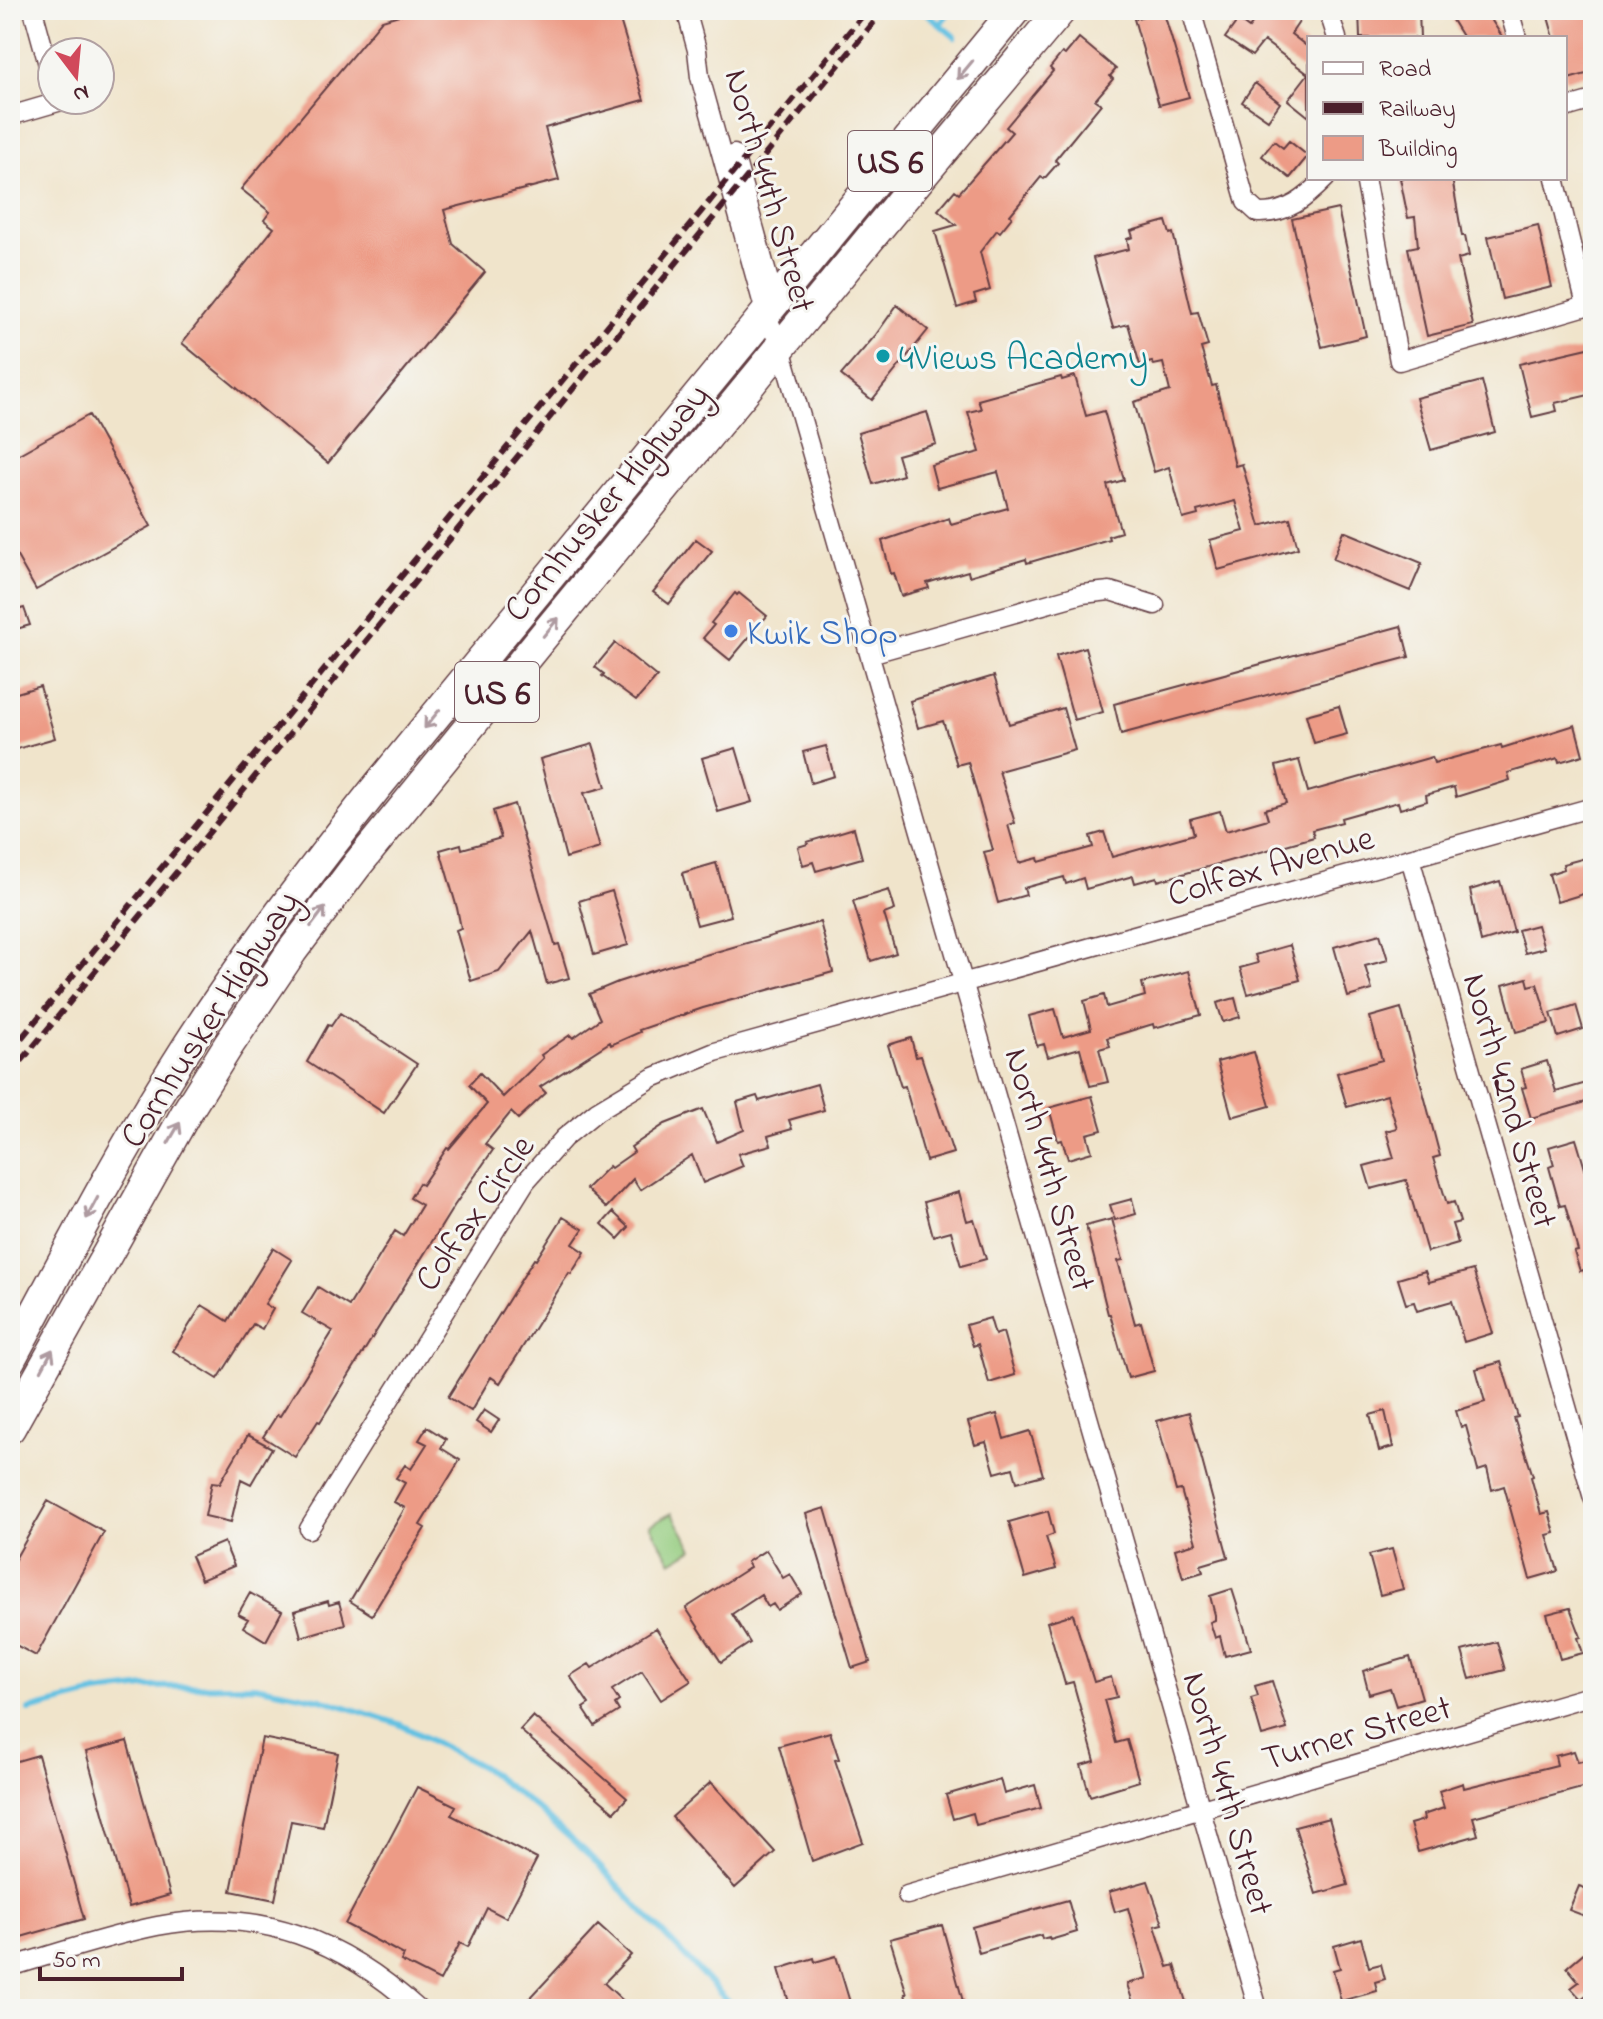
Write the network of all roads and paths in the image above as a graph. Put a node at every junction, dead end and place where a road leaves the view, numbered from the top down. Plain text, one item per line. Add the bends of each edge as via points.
1 (33, 10) edge
2 (686, 10) edge
3 (1015, 10) edge
4 (1061, 10) edge
5 (1191, 10) edge
6 (1328, 10) edge
7 (1509, 10) edge
8 (40, 36) edge
9 (1336, 36) edge
10 (1516, 36) edge
11 (1593, 100) edge
12 (1567, 107) edge
13 (36, 108) edge
14 (10, 116) edge
15 (1324, 180) edge
16 (1365, 180) edge
17 (1556, 180) edge
18 (1589, 305) edge
19 (770, 306) junction
20 (781, 348) junction
21 (1155, 605) dead end
22 (870, 654) junction
23 (1593, 807) edge
24 (1410, 858) junction
25 (964, 983) junction
26 (10, 1360) edge
27 (10, 1428) edge
28 (1593, 1498) edge
29 (309, 1529) dead end
30 (1593, 1695) edge
31 (1201, 1809) junction
32 (907, 1895) dead end
33 (10, 1967) edge
34 (418, 2009) edge
35 (1258, 2009) edge

1 - 8 street
2 - 19 street, North 44th Street via 697,50 711,74
3 -> 19 main road, Cornhusker Highway / US 6
4 - 20 main road, Cornhusker Highway / US 6
5 - 15 street via 1246,202 1258,213 1285,210
6 - 9 street
7 - 10 street
11 - 12 street
13 - 14 street
16 - 18 street via 1399,361
17 - 18 street
19 - 20 street, North 44th Street
19 -> 26 main road, Cornhusker Highway / US 6 via 287,901 119,1158
20 - 22 street, North 44th Street
27 -> 20 main road, Cornhusker Highway / US 6 via 185,1115 292,951 378,838
21 - 22 street via 1110,591 1082,594
22 - 25 street, North 44th Street
23 - 24 street, Colfax Avenue
24 - 25 street, Colfax Avenue
24 - 28 street, North 42nd Street
25 - 29 street, Colfax Circle via 682,1064 632,1088 580,1124 508,1207
25 - 31 street, North 44th Street
30 - 31 street, Turner Street
31 - 32 street, Turner Street
31 - 35 street, North 44th Street
33 - 34 street via 156,1926 200,1921 254,1924 345,1953

